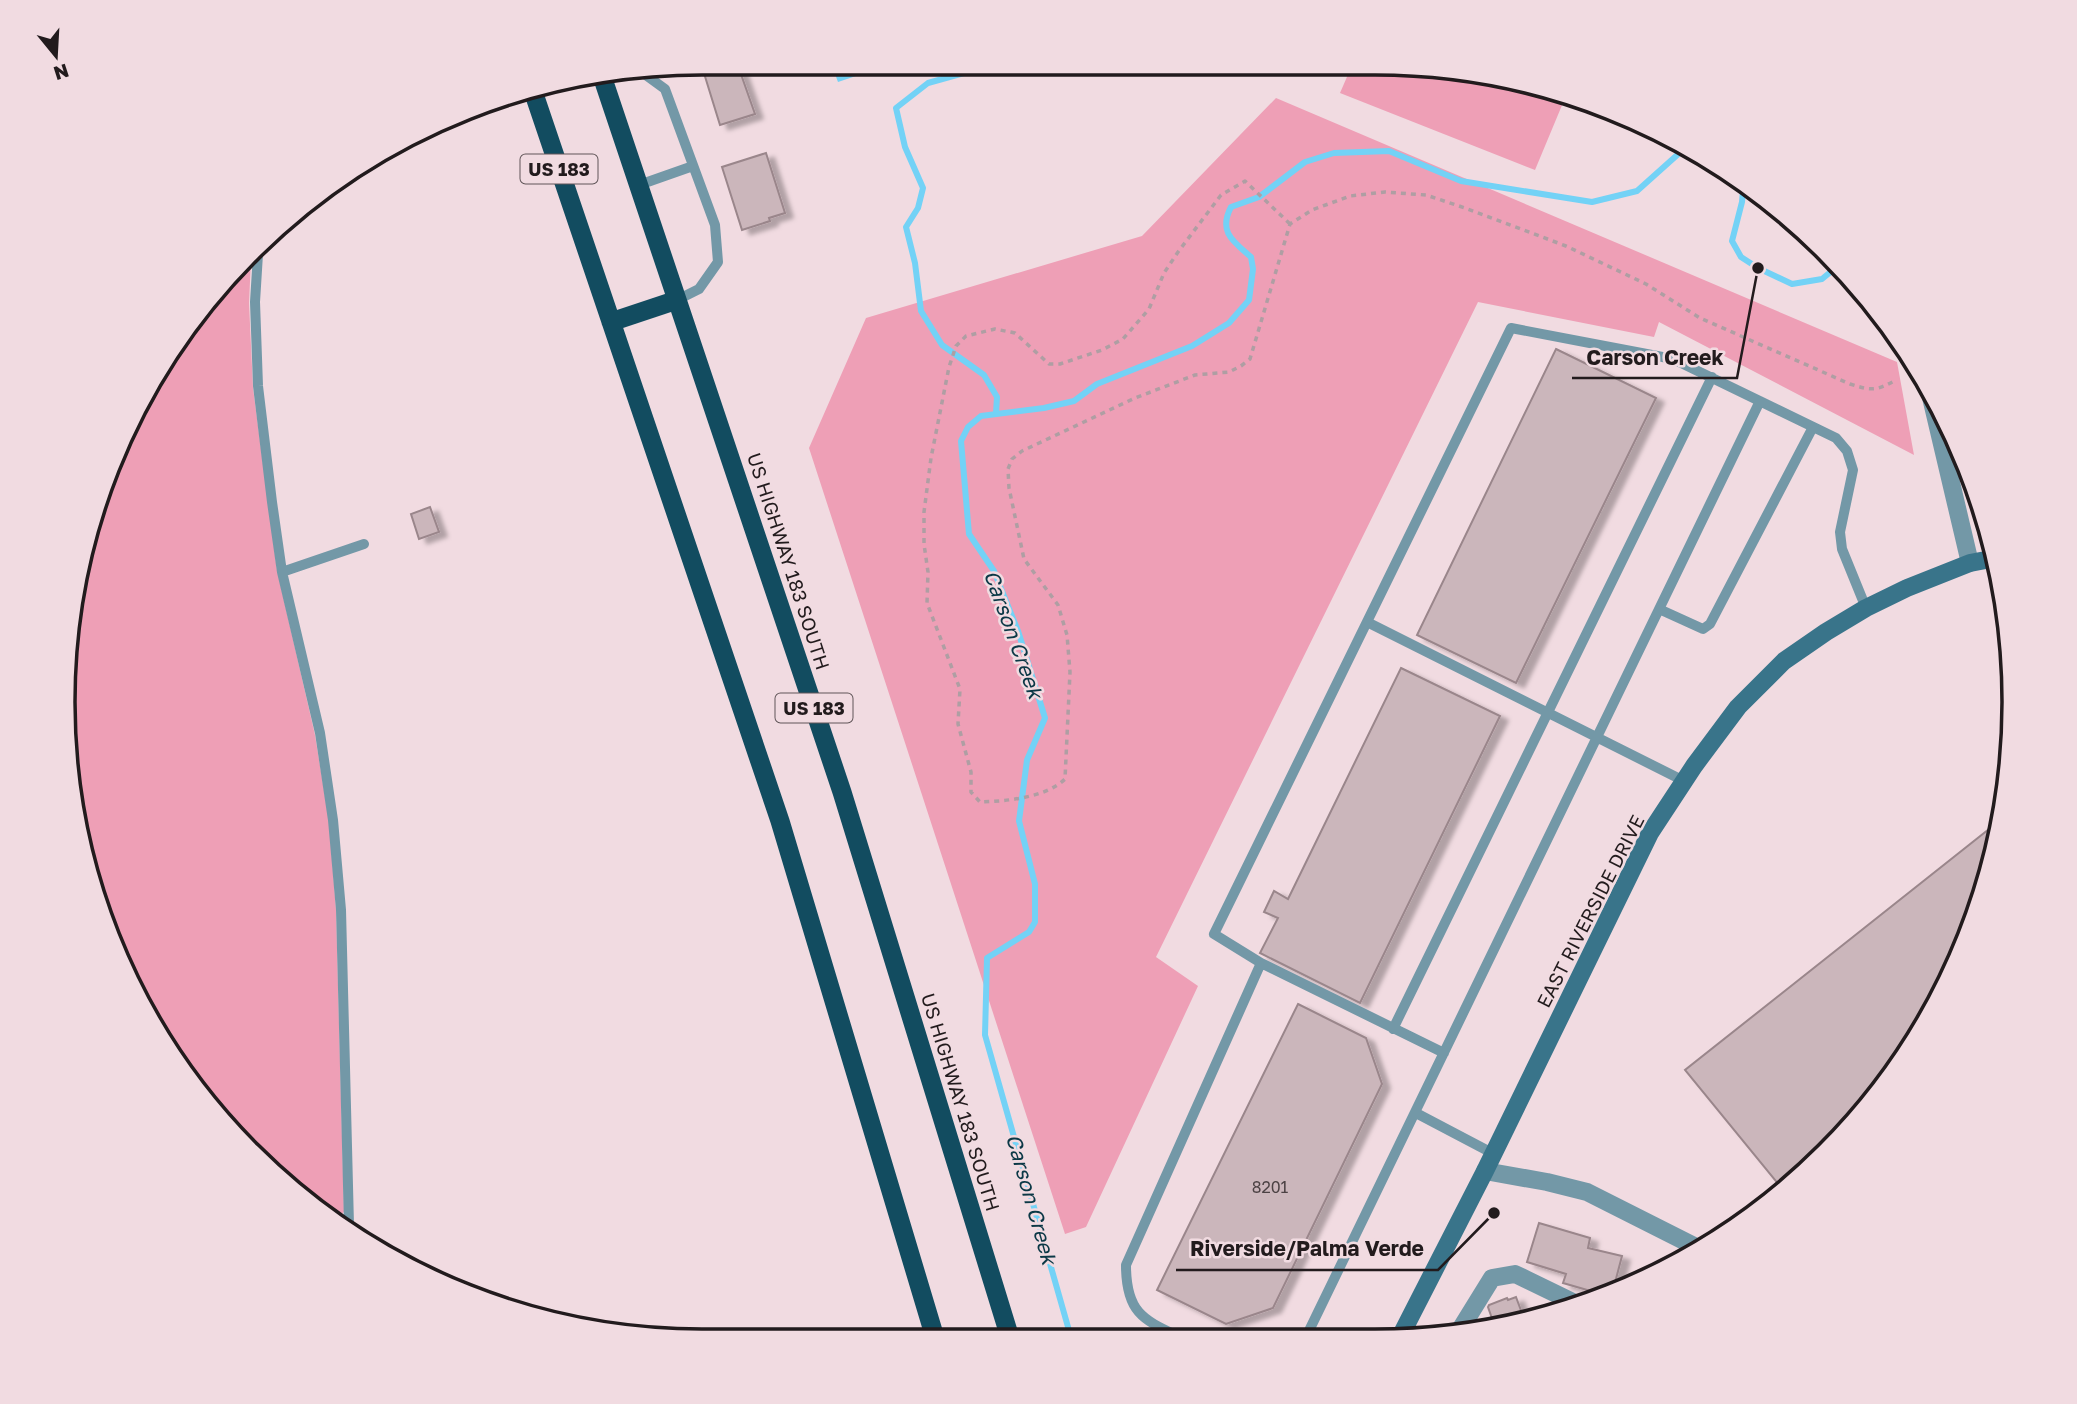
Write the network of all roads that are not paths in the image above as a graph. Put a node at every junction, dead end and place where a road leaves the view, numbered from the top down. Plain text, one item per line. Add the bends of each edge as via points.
1 (650, 78) edge
2 (604, 83) edge
3 (535, 98) edge
4 (694, 166) junction
5 (639, 186) junction
6 (258, 261) edge
7 (677, 300) junction
8 (611, 322) junction
9 (1712, 377) junction
10 (1759, 401) junction
11 (1814, 427) junction
12 (1938, 427) edge
13 (364, 544) dead end
14 (1985, 560) edge
15 (1970, 563) junction
16 (282, 572) junction
17 (1867, 608) junction
18 (1659, 609) junction
19 (1367, 622) junction
20 (1548, 713) junction
21 (1597, 737) junction
22 (1684, 781) junction
23 (1261, 962) junction
24 (1393, 1029) junction
25 (1444, 1054) junction
26 (1416, 1112) junction
27 (1494, 1154) junction
28 (1485, 1171) junction
29 (349, 1219) edge
30 (1690, 1244) edge
31 (1565, 1298) edge
32 (1465, 1322) edge
33 (1405, 1328) edge
34 (932, 1329) edge
35 (1007, 1329) edge
36 (1164, 1329) edge
37 (1310, 1329) edge

1 - 4 lane via 665,89
2 - 5 highway, US HIGHWAY 183 SOUTH / US 183
3 - 8 highway, US 183
4 - 5 lane
4 - 7 lane via 715,225 719,262 699,289
5 - 7 highway, US HIGHWAY 183 SOUTH / US 183
6 - 16 lane via 258,386
7 - 8 highway
7 - 35 highway, US HIGHWAY 183 SOUTH / US 183 via 842,792
8 - 34 highway, US 183 via 780,821
9 - 10 lane
9 - 19 lane via 1673,359 1511,328
9 - 20 lane
10 - 11 lane
10 - 18 lane
11 - 17 lane via 1836,438 1847,451 1853,470 1840,532 1842,549
11 - 18 lane via 1710,624 1703,629
12 - 15 street
13 - 16 lane
14 - 15 main road, EAST RIVERSIDE DRIVE
15 - 17 main road, EAST RIVERSIDE DRIVE
16 - 29 lane via 320,733 333,820 341,910
17 - 22 main road, EAST RIVERSIDE DRIVE via 1784,662 1738,707
18 - 21 lane
19 - 20 lane
19 - 23 lane via 1214,934
20 - 21 lane
20 - 24 lane
21 - 22 lane
21 - 25 lane
22 - 27 main road, EAST RIVERSIDE DRIVE via 1650,833
23 - 24 lane
23 - 36 lane via 1126,1265 1132,1304 1144,1319
24 - 25 lane
25 - 26 lane
26 - 27 lane
26 - 37 lane
27 - 28 main road, EAST RIVERSIDE DRIVE
28 - 30 street via 1587,1192
28 - 33 main road, EAST RIVERSIDE DRIVE
31 - 32 street via 1515,1274 1492,1278

